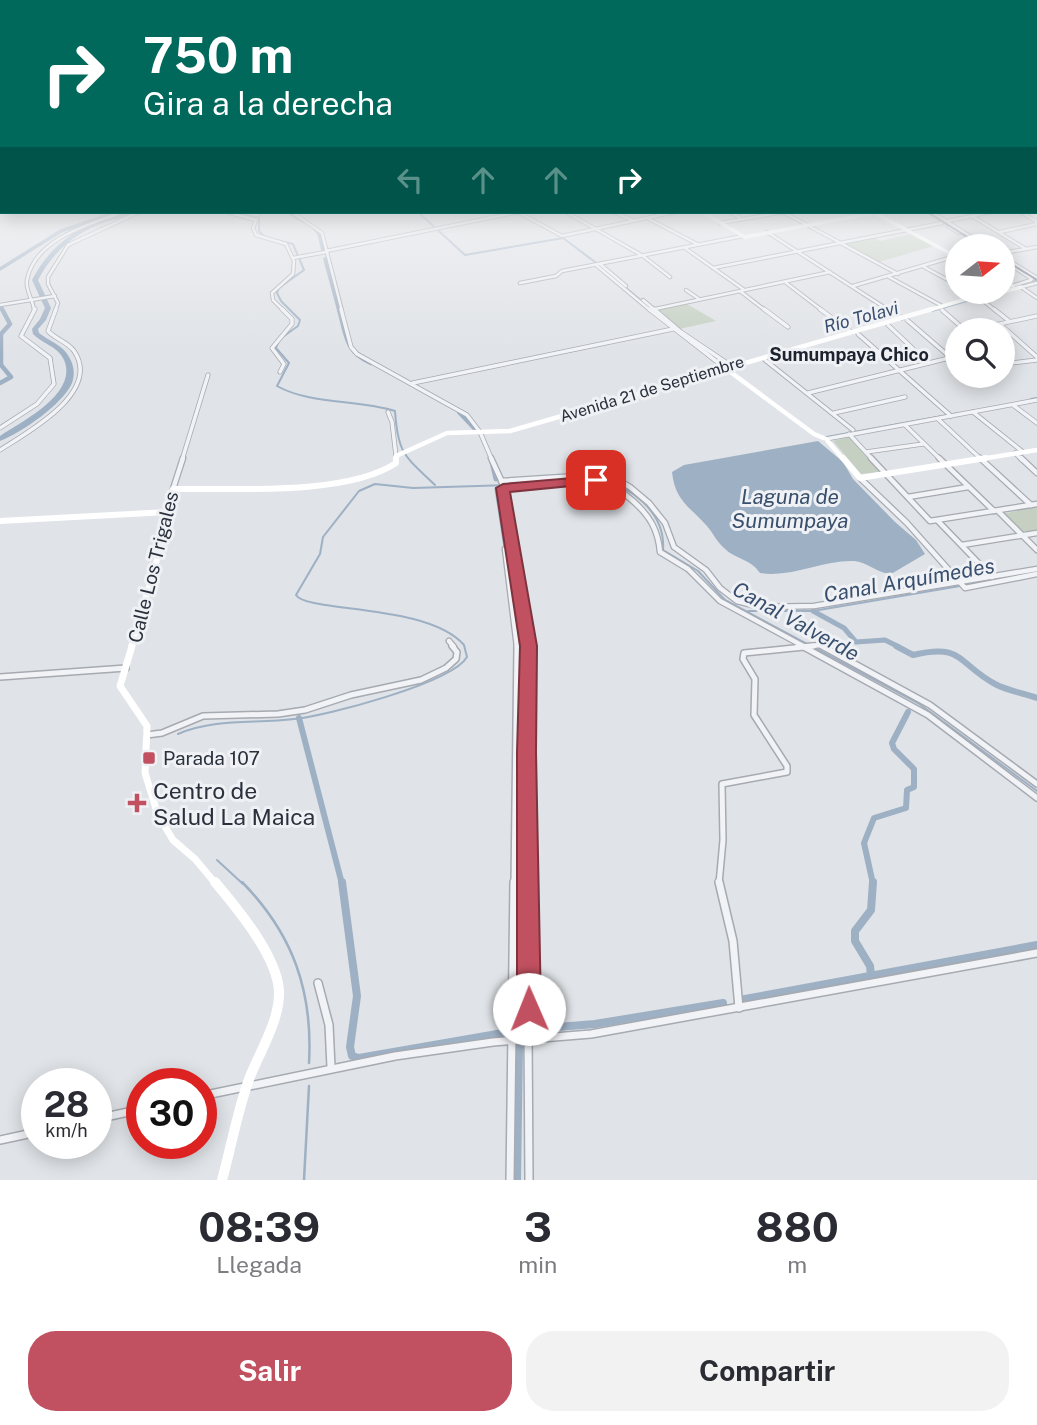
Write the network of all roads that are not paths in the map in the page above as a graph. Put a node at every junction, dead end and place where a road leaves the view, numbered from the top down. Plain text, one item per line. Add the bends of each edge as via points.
1 (48, 246) edge
2 (67, 246) edge
3 (287, 246) edge
4 (325, 246) edge
5 (355, 246) edge
6 (625, 246) edge
7 (694, 246) edge
8 (790, 246) edge
9 (821, 246) edge
10 (846, 246) edge
11 (1021, 246) edge
12 (1037, 247) edge
13 (684, 248) junction
14 (1026, 249) junction
15 (797, 250) junction
16 (326, 252) junction
17 (1015, 253) edge
18 (643, 256) junction
19 (294, 257) junction
20 (945, 260) edge
21 (598, 265) junction
22 (1015, 265) edge
23 (923, 266) junction
24 (713, 268) junction
25 (830, 272) junction
26 (898, 274) junction
27 (670, 277) dead end
28 (888, 277) junction
29 (945, 278) edge
30 (1036, 279) edge
31 (783, 281) junction
32 (520, 283) dead end
33 (626, 286) dead end
34 (853, 286) junction
35 (1016, 286) joint
36 (686, 290) dead end
37 (742, 290) junction
38 (54, 296) junction
39 (699, 299) junction
40 (1037, 299) edge
41 (31, 300) junction
42 (643, 300) dead end
43 (955, 304) edge
44 (988, 304) edge
45 (0, 305) edge
46 (942, 308) junction
47 (654, 309) junction
48 (1037, 316) edge
49 (952, 318) edge
50 (1005, 318) edge
51 (904, 319) junction
52 (1015, 320) edge
53 (888, 326) junction
54 (788, 327) dead end
55 (673, 329) junction
56 (851, 332) junction
57 (858, 334) junction
58 (1015, 338) edge
59 (945, 353) edge
60 (1037, 358) edge
61 (945, 359) edge
62 (765, 360) junction
63 (928, 363) junction
64 (1015, 363) edge
65 (727, 368) junction
66 (899, 370) junction
67 (280, 372) dead end
68 (208, 375) dead end
69 (412, 383) junction
70 (808, 393) junction
71 (905, 397) dead end
72 (1037, 400) edge
73 (1012, 405) junction
74 (388, 412) dead end
75 (972, 412) junction
76 (833, 413) junction
77 (950, 415) junction
78 (937, 418) junction
79 (1037, 423) edge
80 (904, 424) junction
81 (0, 428) edge
82 (480, 432) junction
83 (851, 432) junction
84 (826, 439) junction
85 (924, 443) junction
86 (0, 450) edge
87 (1037, 450) edge
88 (866, 452) junction
89 (1023, 452) junction
90 (1015, 453) junction
91 (399, 455) junction
92 (981, 459) junction
93 (946, 464) junction
94 (1037, 473) edge
95 (886, 474) junction
96 (860, 478) junction
97 (502, 485) junction
98 (969, 487) junction
99 (173, 489) junction
100 (908, 497) junction
101 (1037, 504) edge
102 (1031, 505) junction
103 (996, 511) junction
104 (168, 512) junction
105 (938, 520) junction
106 (0, 521) edge
107 (1037, 533) edge
108 (1022, 535) junction
109 (961, 545) junction
110 (505, 549) dead end
111 (1037, 550) edge
112 (1037, 571) edge
113 (992, 577) junction
114 (961, 584) junction
115 (449, 640) dead end
116 (808, 646) junction
117 (127, 668) junction
118 (0, 677) edge
119 (147, 734) junction
120 (1037, 784) edge
121 (1037, 798) edge
122 (1037, 953) edge
123 (318, 983) dead end
124 (739, 1008) junction
125 (530, 1036) junction
126 (513, 1040) junction
127 (331, 1067) junction
128 (247, 1086) junction
129 (217, 1093) edge
130 (21, 1135) edge
131 (0, 1140) edge
132 (222, 1180) edge
133 (510, 1180) edge
134 (529, 1180) edge

1 - 41 street via 26,276
2 - 38 street via 48,277
3 - 19 street
4 - 16 street
5 - 16 street
6 - 18 street
7 - 13 street
8 - 15 street
9 - 15 street
10 - 26 street
11 - 14 street
12 - 14 street
13 - 18 street
13 - 24 street
14 - 17 street
15 - 24 street
15 - 25 street
16 - 19 street
16 - 69 street via 351,347
18 - 21 street
18 - 27 street
19 - 67 street via 293,274 272,293 292,319 272,348 284,364
20 - 23 street
21 - 32 street
21 - 33 street
21 - 55 street
22 - 30 street
23 - 26 street
23 - 29 street
24 - 37 street
25 - 31 street
25 - 34 street
26 - 28 street
28 - 34 street
28 - 46 street
30 - 35 street, Avenida 21 de Septiembre
31 - 37 street
31 - 56 street
34 - 51 street
35 - 40 street
36 - 39 street
37 - 39 street
37 - 54 street
38 - 41 street
38 - 86 street via 58,306 48,331 73,349 80,382 68,400
39 - 47 street
41 - 45 street
41 - 81 street via 34,313 21,336 50,358 54,384 40,402
42 - 47 street
43 - 46 street, Avenida 21 de Septiembre
44 - 50 street
46 - 49 street
46 - 51 street, Avenida 21 de Septiembre
47 - 65 street
48 - 52 street
51 - 53 street, Avenida 21 de Septiembre
51 - 56 street, Avenida 21 de Septiembre
51 - 59 street
53 - 57 street, Avenida 21 de Septiembre
53 - 63 street
55 - 65 street
55 - 69 street
56 - 65 street, Avenida 21 de Septiembre
57 - 62 street, Avenida 21 de Septiembre
57 - 66 street
58 - 60 street
60 - 64 street
61 - 63 street
62 - 65 street, Avenida 21 de Septiembre
62 - 70 street
63 - 66 street
65 - 82 street, Avenida 21 de Septiembre via 510,431
65 - 84 street
66 - 70 street
66 - 77 street
68 - 99 street, Calle Los Trigales
69 - 82 street via 467,415
70 - 76 street
71 - 76 street
72 - 73 street
73 - 75 street
73 - 79 street
74 - 91 street via 392,416 392,447
75 - 77 street
75 - 89 street
76 - 83 street
77 - 78 street
78 - 80 street
78 - 92 street
80 - 83 street
80 - 85 street
82 - 91 street, Avenida 21 de Septiembre via 447,433
82 - 97 street
83 - 84 street
83 - 88 street
84 - 96 street
85 - 88 street
85 - 93 street
87 - 89 street
88 - 95 street
89 - 90 street
90 - 92 street
90 - 94 street
91 - 99 street, Avenida 21 de Septiembre via 390,470 345,482
92 - 93 street
92 - 102 street
93 - 95 street
93 - 98 street
95 - 96 street
95 - 100 street
96 - 114 street
97 - 114 street via 591,473 623,481 652,506 674,547 737,601 761,607 814,606
97 - 116 street via 596,480 613,486 646,512 664,555 688,569 720,601
97 - 125 street via 529,646
98 - 100 street
98 - 103 street
99 - 104 street, Calle Los Trigales
100 - 105 street via 930,521
101 - 102 street
102 - 103 street
103 - 105 street
103 - 108 street
104 - 106 street
104 - 117 street, Calle Los Trigales
105 - 109 street
107 - 108 street
108 - 109 street
108 - 111 street
109 - 113 street
110 - 126 street via 517,634
112 - 113 street
112 - 114 street
113 - 114 street
115 - 119 street via 456,659 416,680 309,709 207,716 157,735
116 - 120 street via 821,645 930,705
116 - 121 street via 928,715
116 - 124 street via 743,656 755,679 754,715 788,766 787,772 722,784 719,882 733,941
117 - 118 street
117 - 119 street, Calle Los Trigales via 120,686 147,726
119 - 128 street via 144,754 150,791 169,837 213,879 250,929 279,984 277,1004
122 - 124 street
123 - 127 street via 329,1025
124 - 125 street via 591,1034
125 - 126 street
125 - 134 street
126 - 127 street
126 - 133 street
127 - 128 street
128 - 129 street
128 - 132 street
130 - 131 street

